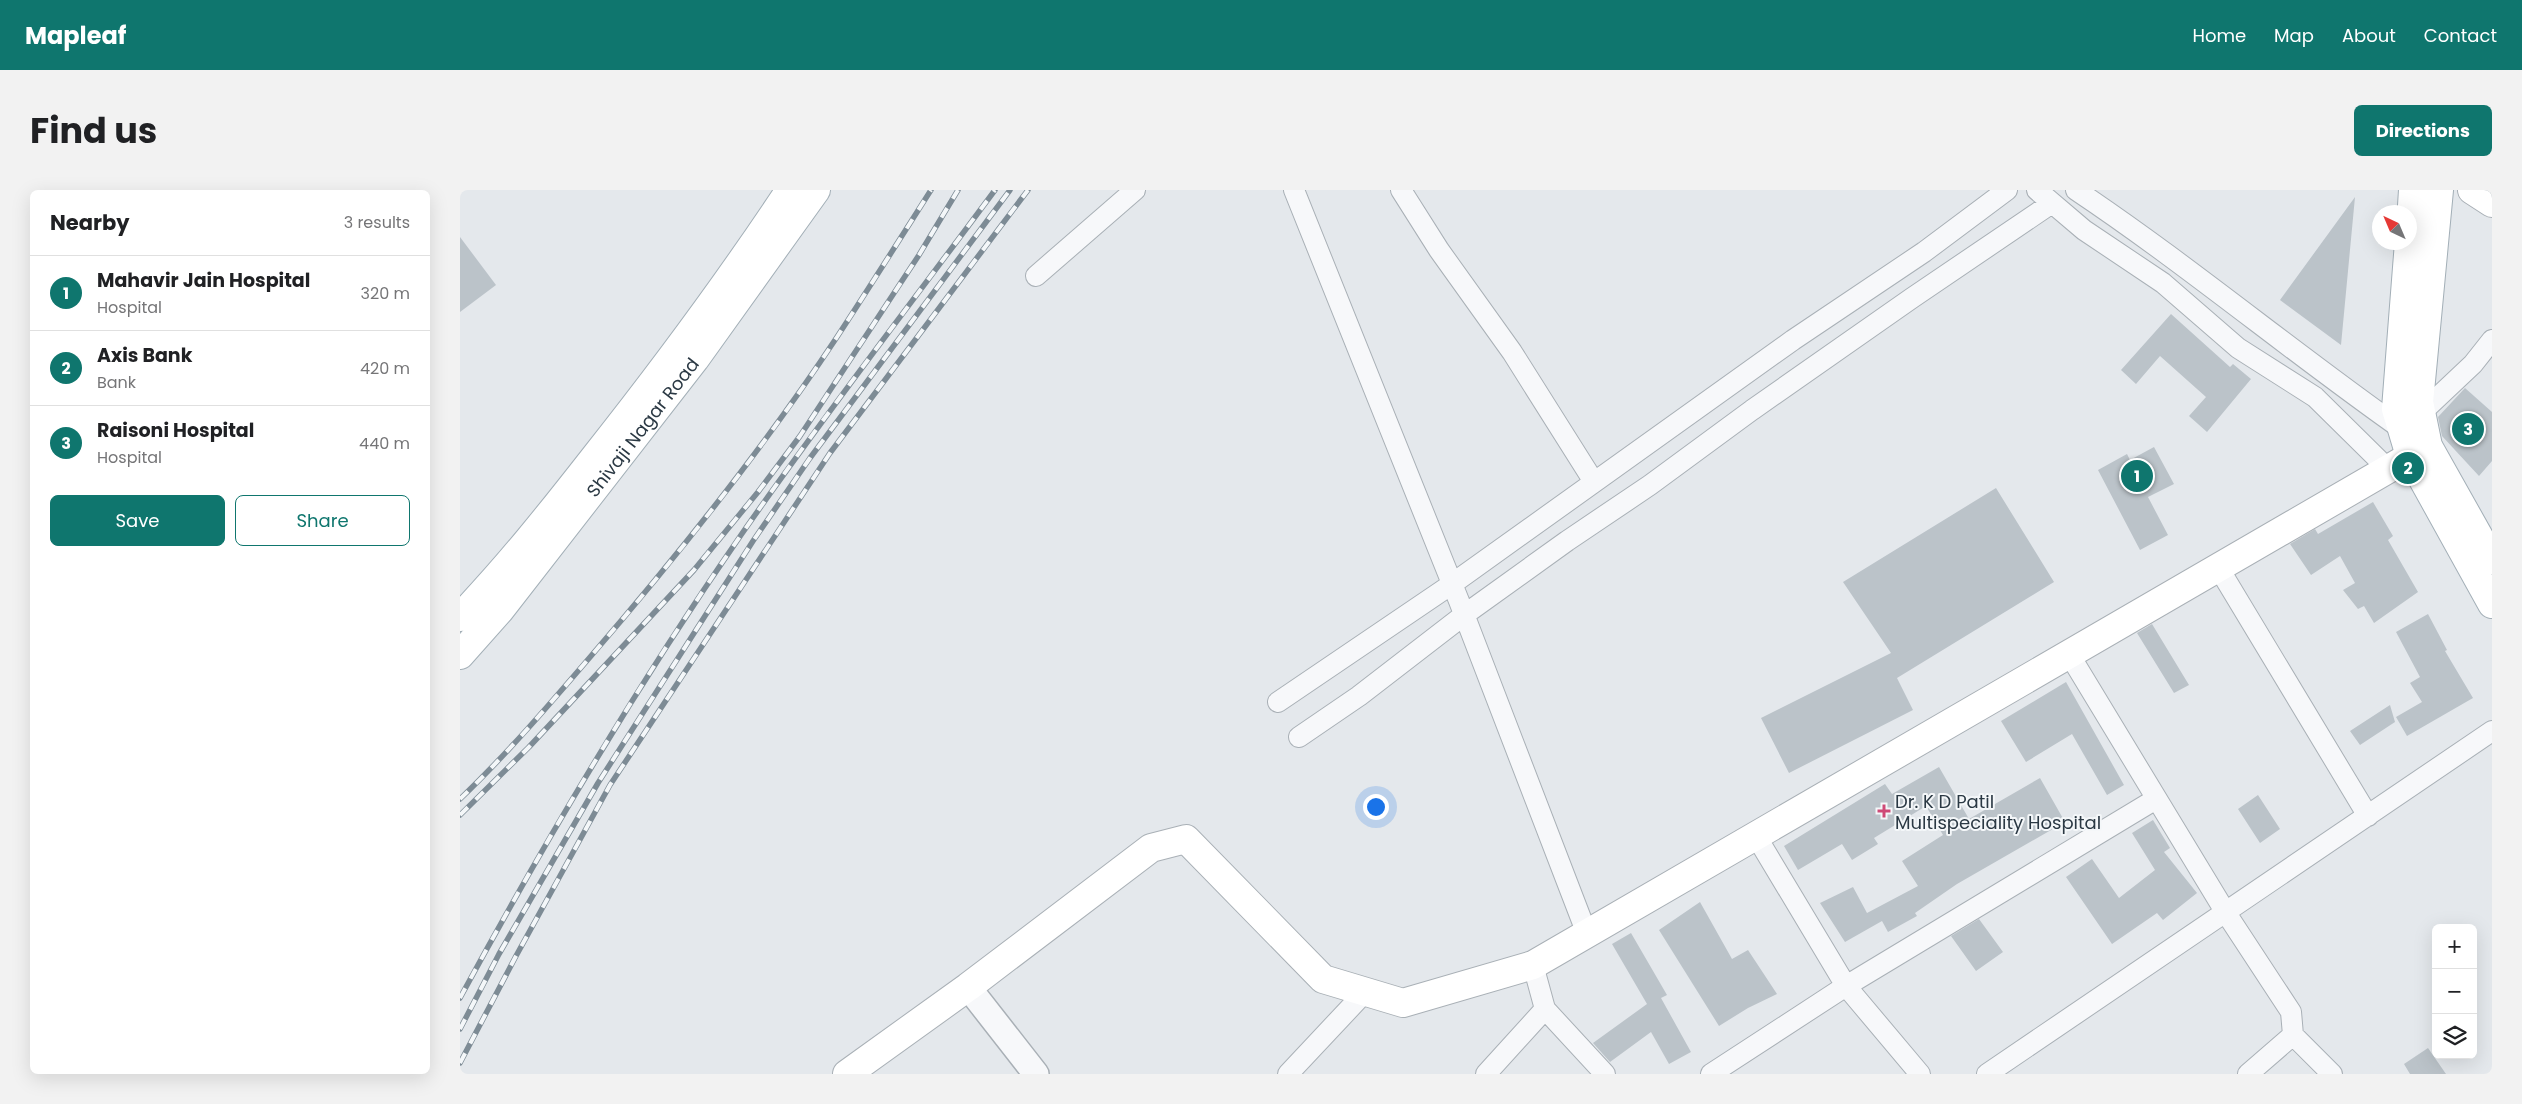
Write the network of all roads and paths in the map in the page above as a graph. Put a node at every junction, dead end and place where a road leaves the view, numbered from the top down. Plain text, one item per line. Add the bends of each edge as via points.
1 (790, 190) edge
2 (816, 190) edge
3 (1136, 190) edge
4 (1294, 190) edge
5 (1401, 190) edge
6 (2007, 190) edge
7 (2076, 190) edge
8 (2413, 190) edge
9 (2439, 190) edge
10 (2472, 190) edge
11 (2045, 193) edge
12 (2492, 203) edge
13 (2412, 205) edge
14 (2408, 250) edge
15 (1036, 276) dead end
16 (2492, 340) edge
17 (2412, 421) junction
18 (2409, 457) junction
19 (1594, 482) junction
20 (2492, 560) edge
21 (2218, 567) junction
22 (1452, 584) junction
23 (2492, 604) edge
24 (1464, 615) junction
25 (460, 617) edge
26 (2069, 654) junction
27 (460, 655) edge
28 (1278, 702) dead end
29 (2492, 731) edge
30 (1299, 736) dead end
31 (2156, 799) junction
32 (2368, 816) junction
33 (1756, 836) junction
34 (2226, 913) junction
35 (1587, 934) junction
36 (1533, 965) junction
37 (1846, 986) junction
38 (968, 987) junction
39 (1365, 992) junction
40 (1545, 1009) junction
41 (2293, 1035) junction
42 (861, 1070) edge
43 (1036, 1074) edge
44 (1288, 1074) edge
45 (1486, 1074) edge
46 (1605, 1074) edge
47 (1711, 1074) edge
48 (1920, 1074) edge
49 (1987, 1074) edge
50 (2248, 1074) edge
51 (2332, 1074) edge

1 - 25 main road, Shivaji Nagar Road via 731,278 635,406 501,574
2 - 27 main road, Shivaji Nagar Road via 695,359 500,610
3 - 15 street
4 - 22 street
5 - 19 street via 1439,250 1512,352
6 - 19 street via 1924,252 1793,340
7 - 17 street via 2144,236 2334,382
8 - 13 main road
9 - 17 main road via 2419,402
10 - 12 main road
11 - 18 street via 2084,230 2163,283 2238,348
11 - 24 street via 1650,485
14 - 17 main road via 2396,409
16 - 17 street via 2472,364
17 - 18 main road
18 - 20 main road
18 - 21 main road
18 - 23 main road
19 - 22 street
21 - 26 main road
21 - 32 street
22 - 24 street
22 - 28 street
24 - 30 street via 1359,696
24 - 35 street
26 - 31 street
26 - 33 main road
29 - 32 street
31 - 34 street
31 - 37 street
32 - 34 street
33 - 35 main road
33 - 37 street
34 - 41 street via 2290,1012
34 - 49 street
35 - 36 main road
36 - 39 main road via 1403,1003
36 - 40 street
37 - 47 street
37 - 48 street
38 - 39 main road via 1151,848 1186,839 1323,979
38 - 42 main road
38 - 43 street
39 - 44 street
40 - 45 street
40 - 46 street
41 - 50 street
41 - 51 street

